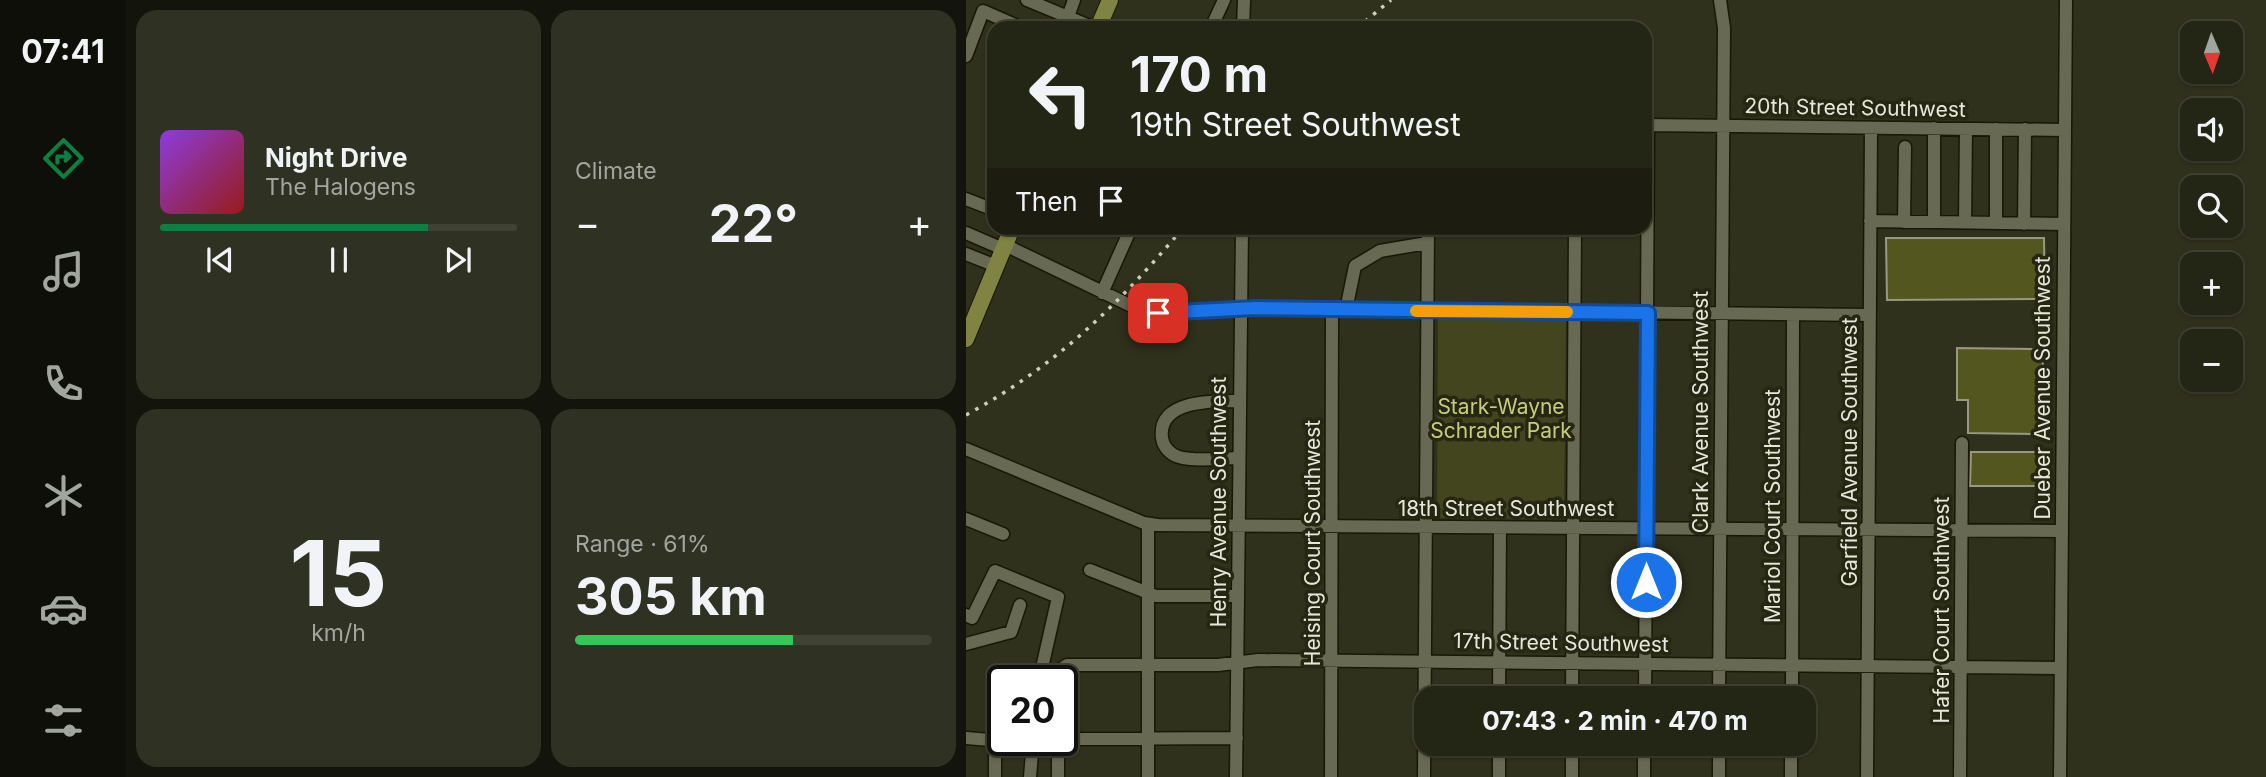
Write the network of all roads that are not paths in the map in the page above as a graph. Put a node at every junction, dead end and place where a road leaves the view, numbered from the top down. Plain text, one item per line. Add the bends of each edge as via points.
1 (1027, 0) edge
2 (1074, 0) edge
3 (1110, 0) edge
4 (1224, 0) edge
5 (1244, 0) edge
6 (1720, 0) edge
7 (2066, 0) edge
8 (1068, 17) junction
9 (1006, 21) edge
10 (1078, 21) edge
11 (1100, 21) edge
12 (1214, 21) edge
13 (1243, 21) edge
14 (966, 56) edge
15 (1652, 125) edge
16 (1722, 126) junction
17 (1871, 128) junction
18 (1934, 128) junction
19 (1966, 129) junction
20 (1996, 129) junction
21 (2025, 129) junction
22 (2064, 130) junction
23 (1905, 147) dead end
24 (966, 199) edge
25 (987, 207) edge
26 (1870, 221) junction
27 (1904, 222) junction
28 (1934, 222) junction
29 (1965, 222) junction
30 (1996, 223) junction
31 (2024, 224) junction
32 (2064, 224) junction
33 (966, 233) edge
34 (1009, 235) edge
35 (1127, 235) edge
36 (1242, 235) edge
37 (1427, 235) edge
38 (1575, 235) edge
39 (1647, 235) edge
40 (1427, 243) junction
41 (1004, 247) junction
42 (966, 254) edge
43 (996, 267) junction
44 (1102, 293) junction
45 (1240, 309) junction
46 (1339, 310) junction
47 (1427, 311) junction
48 (1575, 312) junction
49 (1648, 313) junction
50 (1721, 314) junction
51 (1793, 315) junction
52 (1870, 315) junction
53 (969, 320) edge
54 (1239, 401) junction
55 (1962, 443) dead end
56 (966, 449) edge
57 (1239, 458) junction
58 (966, 519) edge
59 (1148, 524) junction
60 (1239, 526) junction
61 (1332, 527) junction
62 (1426, 528) junction
63 (1500, 528) junction
64 (1573, 528) junction
65 (1647, 528) junction
66 (1720, 529) junction
67 (1792, 529) junction
68 (1868, 530) junction
69 (1962, 531) junction
70 (2061, 531) junction
71 (1003, 534) dead end
72 (1090, 570) dead end
73 (1148, 593) junction
74 (1238, 596) junction
75 (1020, 605) dead end
76 (966, 615) edge
77 (966, 644) edge
78 (1332, 660) junction
79 (1425, 660) junction
80 (1499, 661) junction
81 (1572, 661) junction
82 (1238, 663) junction
83 (1645, 663) junction
84 (1148, 664) junction
85 (1720, 664) junction
86 (1792, 664) junction
87 (1043, 665) edge
88 (1868, 665) junction
89 (1078, 666) edge
90 (1961, 667) junction
91 (2060, 668) junction
92 (1499, 686) edge
93 (1572, 686) edge
94 (1645, 686) edge
95 (1719, 686) edge
96 (1792, 686) edge
97 (1237, 737) junction
98 (966, 738) edge
99 (1148, 738) junction
100 (1078, 740) edge
101 (1032, 756) edge
102 (1059, 756) edge
103 (1499, 756) edge
104 (1572, 756) edge
105 (1644, 756) edge
106 (1719, 756) edge
107 (1791, 756) edge
108 (995, 777) edge
109 (1030, 777) edge
110 (1058, 777) edge
111 (1148, 777) edge
112 (1236, 777) edge
113 (1331, 777) edge
114 (1424, 777) edge
115 (1499, 777) edge
116 (1573, 777) edge
117 (1644, 777) edge
118 (1719, 777) edge
119 (1791, 777) edge
120 (1867, 777) edge
121 (1960, 777) edge
122 (2060, 777) edge

1 - 8 street
2 - 8 street
3 - 11 main road
4 - 12 street
5 - 13 street
6 - 16 street, Clark Avenue Southwest via 1724,28
7 - 22 street, Dueber Avenue Southwest
8 - 10 street
9 - 14 street via 983,11
15 - 16 street, 20th Street Southwest
16 - 17 street, 20th Street Southwest
16 - 50 street, Clark Avenue Southwest
17 - 18 street, 20th Street Southwest
17 - 26 street, Garfield Avenue Southwest
18 - 19 street, 20th Street Southwest
18 - 28 street
19 - 20 street, 20th Street Southwest
19 - 29 street
20 - 21 street, 20th Street Southwest
20 - 30 street
21 - 22 street, 20th Street Southwest
21 - 31 street
22 - 32 street, Dueber Avenue Southwest
23 - 27 street
24 - 25 street
26 - 27 street
26 - 52 street, Garfield Avenue Southwest
27 - 28 street
28 - 29 street
29 - 30 street
30 - 31 street
31 - 32 street
32 - 70 street, Dueber Avenue Southwest
33 - 41 street
34 - 41 main road
35 - 44 street
36 - 45 street, Henry Avenue Southwest
37 - 40 street
38 - 48 street
39 - 49 street
40 - 46 street, Heising Court Southwest via 1380,251 1355,266
40 - 47 street
41 - 43 main road
41 - 44 street
42 - 43 street
43 - 53 main road
44 - 45 street via 1151,313
45 - 46 street
45 - 54 street, Henry Avenue Southwest
46 - 47 street
46 - 61 street, Heising Court Southwest
47 - 48 street
47 - 62 street
48 - 49 street
48 - 64 street
49 - 50 street
49 - 65 street
50 - 51 street
50 - 66 street, Clark Avenue Southwest
51 - 52 street
51 - 67 street, Mariol Court Southwest
52 - 68 street, Garfield Avenue Southwest
54 - 57 street, Henry Avenue Southwest
54 - 57 street via 1203,401 1177,410 1161,436 1165,448 1181,458
55 - 69 street, Hafer Court Southwest
56 - 59 street, 18th Street Southwest
57 - 60 street, Henry Avenue Southwest
58 - 71 street
59 - 60 street, 18th Street Southwest
59 - 73 street
60 - 61 street, 18th Street Southwest
60 - 74 street, Henry Avenue Southwest
61 - 62 street, 18th Street Southwest
61 - 78 street, Heising Court Southwest
62 - 63 street, 18th Street Southwest
62 - 79 street
63 - 64 street, 18th Street Southwest
63 - 80 street
64 - 65 street, 18th Street Southwest
64 - 81 street
65 - 66 street, 18th Street Southwest
65 - 83 street
66 - 67 street, 18th Street Southwest
66 - 85 street, Clark Avenue Southwest
67 - 68 street, 18th Street Southwest
67 - 86 street, Mariol Court Southwest
68 - 69 street, 18th Street Southwest
68 - 88 street, Garfield Avenue Southwest
69 - 70 street, 18th Street Southwest
69 - 90 street, Hafer Court Southwest
70 - 91 street, Dueber Avenue Southwest
72 - 73 street
73 - 74 street
73 - 84 street
74 - 82 street, Henry Avenue Southwest
75 - 77 street via 1011,632
76 - 87 street via 972,618 995,571 1058,597
78 - 79 street, 17th Street Southwest
78 - 82 street, 17th Street Southwest
78 - 113 street, Heising Court Southwest
79 - 80 street, 17th Street Southwest
79 - 114 street
80 - 81 street, 17th Street Southwest
80 - 92 street
81 - 83 street, 17th Street Southwest
81 - 93 street
82 - 84 street, 17th Street Southwest
82 - 97 street, Henry Avenue Southwest
83 - 85 street, 17th Street Southwest
83 - 94 street
84 - 89 street, 17th Street Southwest
84 - 99 street
85 - 86 street, 17th Street Southwest
85 - 95 street, Clark Avenue Southwest
86 - 88 street, 17th Street Southwest
86 - 96 street, Mariol Court Southwest
88 - 90 street, 17th Street Southwest
88 - 120 street, Garfield Avenue Southwest
90 - 91 street, 17th Street Southwest
90 - 121 street, Hafer Court Southwest
91 - 122 street, Dueber Avenue Southwest
97 - 99 street
97 - 112 street, Henry Avenue Southwest
98 - 108 street via 995,744
99 - 100 street
99 - 111 street
101 - 109 street
102 - 110 street
103 - 115 street
104 - 116 street
105 - 117 street
106 - 118 street
107 - 119 street

